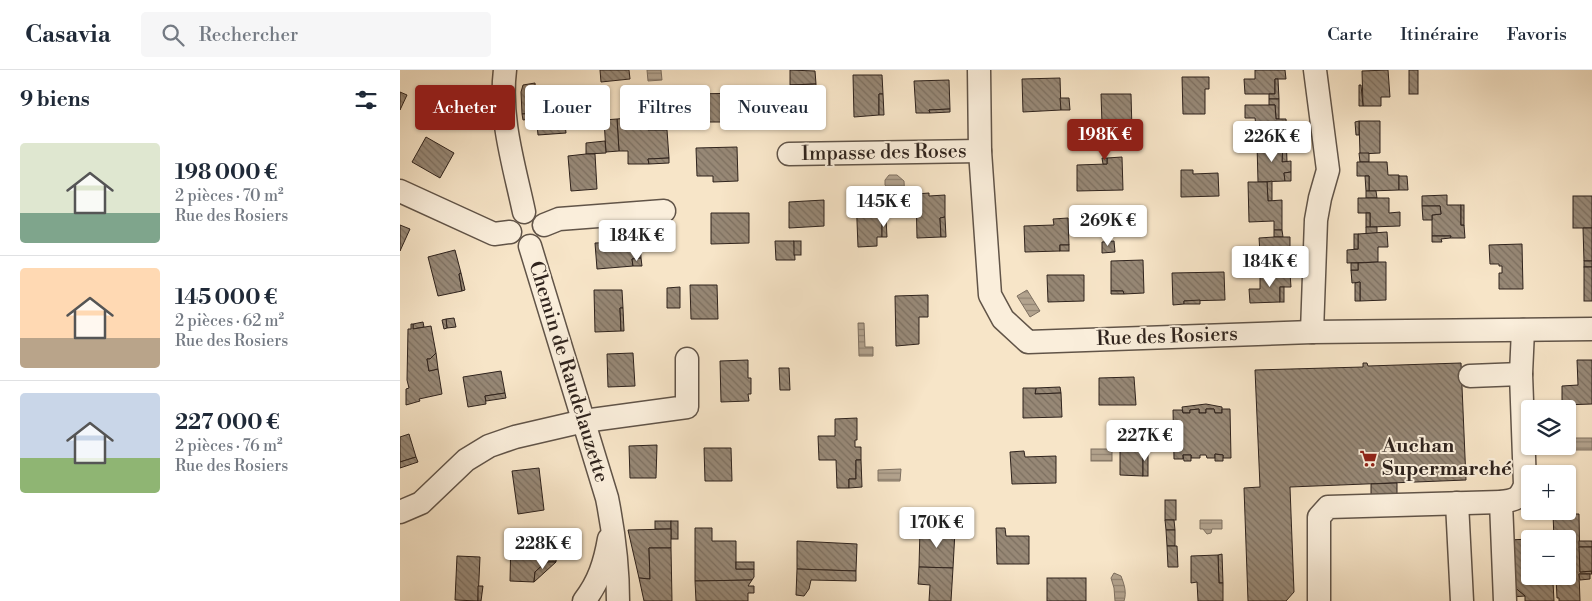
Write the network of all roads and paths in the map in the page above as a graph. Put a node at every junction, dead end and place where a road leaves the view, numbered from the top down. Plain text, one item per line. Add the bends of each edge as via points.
1 (505, 70) edge
2 (979, 70) edge
3 (1315, 70) edge
4 (980, 151) junction
5 (788, 154) dead end
6 (400, 191) edge
7 (664, 211) dead end
8 (524, 212) junction
9 (544, 225) junction
10 (510, 232) junction
11 (530, 246) junction
12 (1592, 329) edge
13 (1523, 330) junction
14 (1312, 332) junction
15 (687, 359) dead end
16 (1521, 374) junction
17 (1470, 376) dead end
18 (584, 421) junction
19 (607, 498) junction
20 (1501, 502) junction
21 (1457, 503) junction
22 (400, 512) edge
23 (584, 601) edge
24 (618, 601) edge
25 (1320, 601) edge
26 (1462, 601) edge
27 (1505, 601) edge

1 - 8 street via 506,131
2 - 4 street, Rue des Rosiers
3 - 14 street via 1328,170 1316,220
4 - 5 street, Impasse des Roses
4 - 14 street, Rue des Rosiers via 990,295 1002,319 1028,342
6 - 10 street via 494,234
7 - 9 street via 560,219
8 - 9 street via 536,214
8 - 10 street via 513,219
9 - 11 street via 541,238
10 - 11 street via 517,243
11 - 18 street, Chemin de Raudelauzette
12 - 13 street, Rue des Rosiers
13 - 14 street, Rue des Rosiers
13 - 16 street
15 - 18 street via 687,407
16 - 17 street
16 - 20 street via 1525,485 1521,495
18 - 19 street, Chemin de Raudelauzette
18 - 22 street via 515,436 489,446 466,460 421,503
19 - 23 street, Chemin de Raudelauzette via 610,535 606,559
19 - 24 street, Chemin de Raudelauzette via 618,560
20 - 21 street
20 - 27 street
21 - 25 street via 1328,508 1319,517
21 - 26 street

